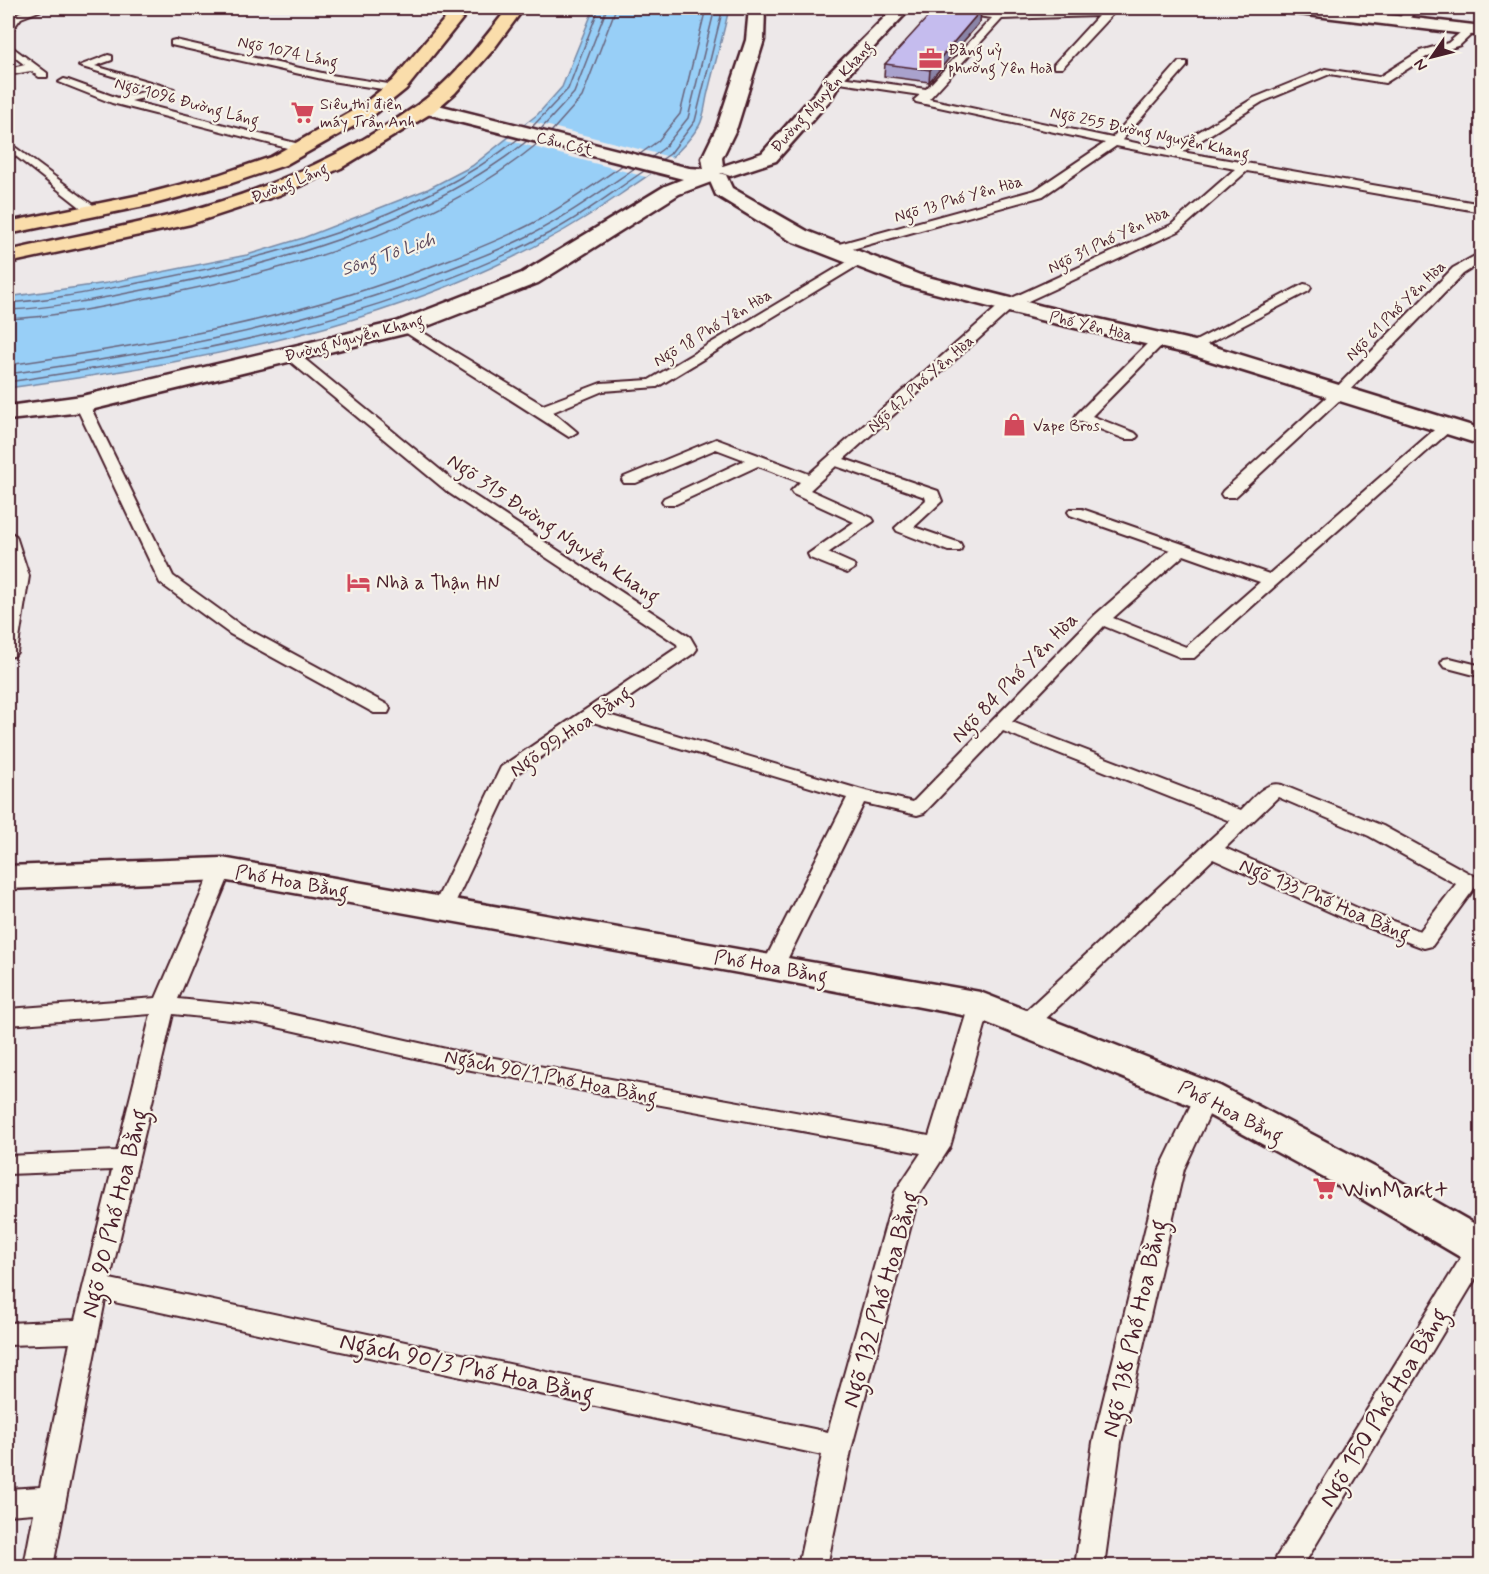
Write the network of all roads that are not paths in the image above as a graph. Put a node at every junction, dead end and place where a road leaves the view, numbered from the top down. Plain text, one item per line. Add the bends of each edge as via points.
1 (42, 8) edge
2 (463, 8) edge
3 (516, 8) edge
4 (757, 8) edge
5 (903, 8) edge
6 (938, 8) edge
7 (1291, 8) edge
8 (1110, 10) edge
9 (1407, 14) edge
10 (999, 15) junction
11 (12, 17) edge
12 (8, 28) edge
13 (1476, 30) edge
14 (175, 43) dead end
15 (8, 47) edge
16 (108, 58) dead end
17 (1183, 64) dead end
18 (1058, 66) dead end
19 (33, 67) junction
20 (8, 72) edge
21 (43, 75) dead end
22 (833, 78) junction
23 (64, 82) dead end
24 (395, 88) junction
25 (928, 93) junction
26 (117, 101) junction
27 (426, 108) junction
28 (1114, 142) junction
29 (8, 145) edge
30 (303, 148) junction
31 (1171, 154) junction
32 (1243, 168) junction
33 (715, 174) junction
34 (1482, 208) edge
35 (93, 211) junction
36 (8, 228) edge
37 (833, 250) junction
38 (1482, 256) edge
39 (8, 257) edge
40 (858, 260) junction
41 (1304, 288) dead end
42 (1008, 305) junction
43 (404, 327) junction
44 (1159, 340) junction
45 (1191, 347) junction
46 (291, 355) junction
47 (1338, 394) junction
48 (82, 404) junction
49 (542, 411) junction
50 (8, 413) edge
51 (1446, 427) junction
52 (568, 432) dead end
53 (1130, 436) dead end
54 (1481, 437) edge
55 (724, 447) junction
56 (758, 460) junction
57 (832, 460) junction
58 (666, 471) dead end
59 (630, 480) dead end
60 (810, 480) junction
61 (1229, 494) dead end
62 (670, 501) dead end
63 (1076, 512) dead end
64 (8, 536) edge
65 (954, 547) dead end
66 (1181, 549) junction
67 (847, 568) dead end
68 (1270, 580) junction
69 (1101, 619) junction
70 (684, 641) joint
71 (8, 652) edge
72 (1450, 663) dead end
73 (1482, 672) edge
74 (381, 709) dead end
75 (590, 715) junction
76 (1001, 724) junction
77 (858, 795) junction
78 (1244, 819) junction
79 (1211, 850) junction
80 (222, 869) junction
81 (8, 878) edge
82 (442, 907) junction
83 (773, 966) junction
84 (164, 1005) junction
85 (980, 1005) junction
86 (8, 1017) edge
87 (1028, 1022) junction
88 (1206, 1096) junction
89 (938, 1147) junction
90 (127, 1160) junction
91 (8, 1165) edge
92 (1481, 1248) edge
93 (96, 1287) junction
94 (85, 1331) junction
95 (8, 1334) edge
96 (838, 1446) junction
97 (51, 1499) junction
98 (8, 1502) edge
99 (38, 1566) edge
100 (813, 1566) edge
101 (1089, 1566) edge
102 (1287, 1566) edge

1 - 11 lane
2 - 24 main road, Đường Láng
3 - 27 main road, Đường Láng via 448,89
4 - 33 street via 754,40 727,127 712,158
5 - 22 street, Đường Nguyễn Khang
6 - 10 lane
7 - 9 street
8 - 10 lane
8 - 18 lane
9 - 13 street
10 - 25 lane
11 - 12 lane
13 - 31 lane via 1446,49 1430,51 1381,81 1329,71 1258,100
14 - 24 lane, Ngõ 1074 Láng via 331,78
15 - 19 lane
16 - 26 lane via 84,66 169,89
17 - 28 lane, Ngõ 13 Phố Yên Hòa
19 - 20 lane
19 - 21 lane
22 - 25 lane
22 - 33 street, Đường Nguyễn Khang via 824,95 769,156
23 - 26 lane, Ngõ 1096 Đường Láng
24 - 30 main road, Đường Láng via 368,110
25 - 28 lane, Ngõ 255 Đường Nguyễn Khang via 920,100
26 - 30 lane, Ngõ 1096 Đường Láng
27 - 33 street, Cầu Cót via 690,174
27 - 39 main road, Đường Láng via 334,164 273,190 183,219
28 - 31 lane, Ngõ 255 Đường Nguyễn Khang
28 - 37 lane, Ngõ 13 Phố Yên Hòa via 1039,193
29 - 35 lane
30 - 35 main road, Đường Láng via 225,179
31 - 32 lane, Ngõ 255 Đường Nguyễn Khang
32 - 34 lane, Ngõ 255 Đường Nguyễn Khang
32 - 42 lane, Ngõ 31 Phố Yên Hòa via 1175,228
33 - 37 street, Phố Yên Hòa via 723,191 799,236
33 - 43 street, Đường Nguyễn Khang via 672,190 530,278
35 - 36 main road, Đường Láng
37 - 40 street, Phố Yên Hòa
38 - 47 lane, Ngõ 61 Phố Yên Hòa via 1458,271
40 - 42 street, Phố Yên Hòa via 912,280
40 - 49 lane, Ngõ 18 Phố Yên Hòa via 652,384 601,387
41 - 45 lane
42 - 44 street, Phố Yên Hòa
42 - 57 lane, Ngõ 42 Phố Yên Hòa
43 - 46 street, Đường Nguyễn Khang
43 - 49 lane
44 - 45 street, Phố Yên Hòa
44 - 53 lane via 1082,417
45 - 47 street, Phố Yên Hòa
46 - 48 street, Đường Nguyễn Khang
46 - 70 lane, Ngõ 315 Đường Nguyễn Khang via 455,490
47 - 51 street, Phố Yên Hòa
47 - 61 lane, Ngõ 61 Phố Yên Hòa
48 - 50 street, Đường Nguyễn Khang
48 - 74 lane via 166,579 236,630
49 - 52 lane
51 - 54 street, Phố Yên Hòa
51 - 68 lane, Ngõ 84 Phố Yên Hòa
55 - 56 lane
55 - 58 lane
55 - 59 lane via 716,444
56 - 60 lane
56 - 62 lane
57 - 60 lane, Ngõ 42 Phố Yên Hòa
57 - 65 lane via 932,494 934,501 903,528
60 - 67 lane via 799,490 866,521 816,555
63 - 66 lane
64 - 71 lane via 21,576
66 - 68 lane
66 - 69 lane
68 - 69 lane, Ngõ 84 Phố Yên Hòa via 1188,654
69 - 76 lane, Ngõ 84 Phố Yên Hòa
70 - 75 lane, Ngõ 99 Hoa Bằng via 688,649 680,656
72 - 73 lane
75 - 77 lane, Ngõ 84 Phố Yên Hòa
75 - 82 lane, Ngõ 99 Hoa Bằng via 508,771
76 - 77 lane, Ngõ 84 Phố Yên Hòa via 917,809
76 - 78 lane
77 - 83 lane
78 - 79 lane, Ngõ 133 Phố Hoa Bằng
78 - 79 lane, Ngõ 133 Phố Hoa Bằng via 1275,789 1376,831 1469,882 1424,941
79 - 87 lane, Ngõ 133 Phố Hoa Bằng
80 - 81 street, Phố Hoa Bằng
80 - 82 street, Phố Hoa Bằng
80 - 84 lane, Ngõ 90 Phố Hoa Bằng
82 - 83 street, Phố Hoa Bằng
83 - 85 street, Phố Hoa Bằng
84 - 86 lane, Ngách 90/1 Phố Hoa Bằng
84 - 89 lane, Ngách 90/1 Phố Hoa Bằng via 259,1016 454,1059
84 - 90 lane, Ngõ 90 Phố Hoa Bằng
85 - 87 street, Phố Hoa Bằng
85 - 89 lane, Ngõ 132 Phố Hoa Bằng
87 - 88 street, Phố Hoa Bằng
88 - 92 street, Phố Hoa Bằng
88 - 101 lane, Ngõ 138 Phố Hoa Bằng via 1172,1168 1107,1442
89 - 96 lane, Ngõ 132 Phố Hoa Bằng via 907,1192
90 - 91 lane
90 - 93 lane, Ngõ 90 Phố Hoa Bằng
92 - 102 lane, Ngõ 150 Phố Hoa Bằng
93 - 94 lane, Ngõ 90 Phố Hoa Bằng
93 - 96 lane, Ngách 90/3 Phố Hoa Bằng
94 - 95 lane
94 - 97 lane, Ngõ 90 Phố Hoa Bằng
96 - 100 lane, Ngõ 132 Phố Hoa Bằng
97 - 98 lane
97 - 99 lane, Ngõ 90 Phố Hoa Bằng

